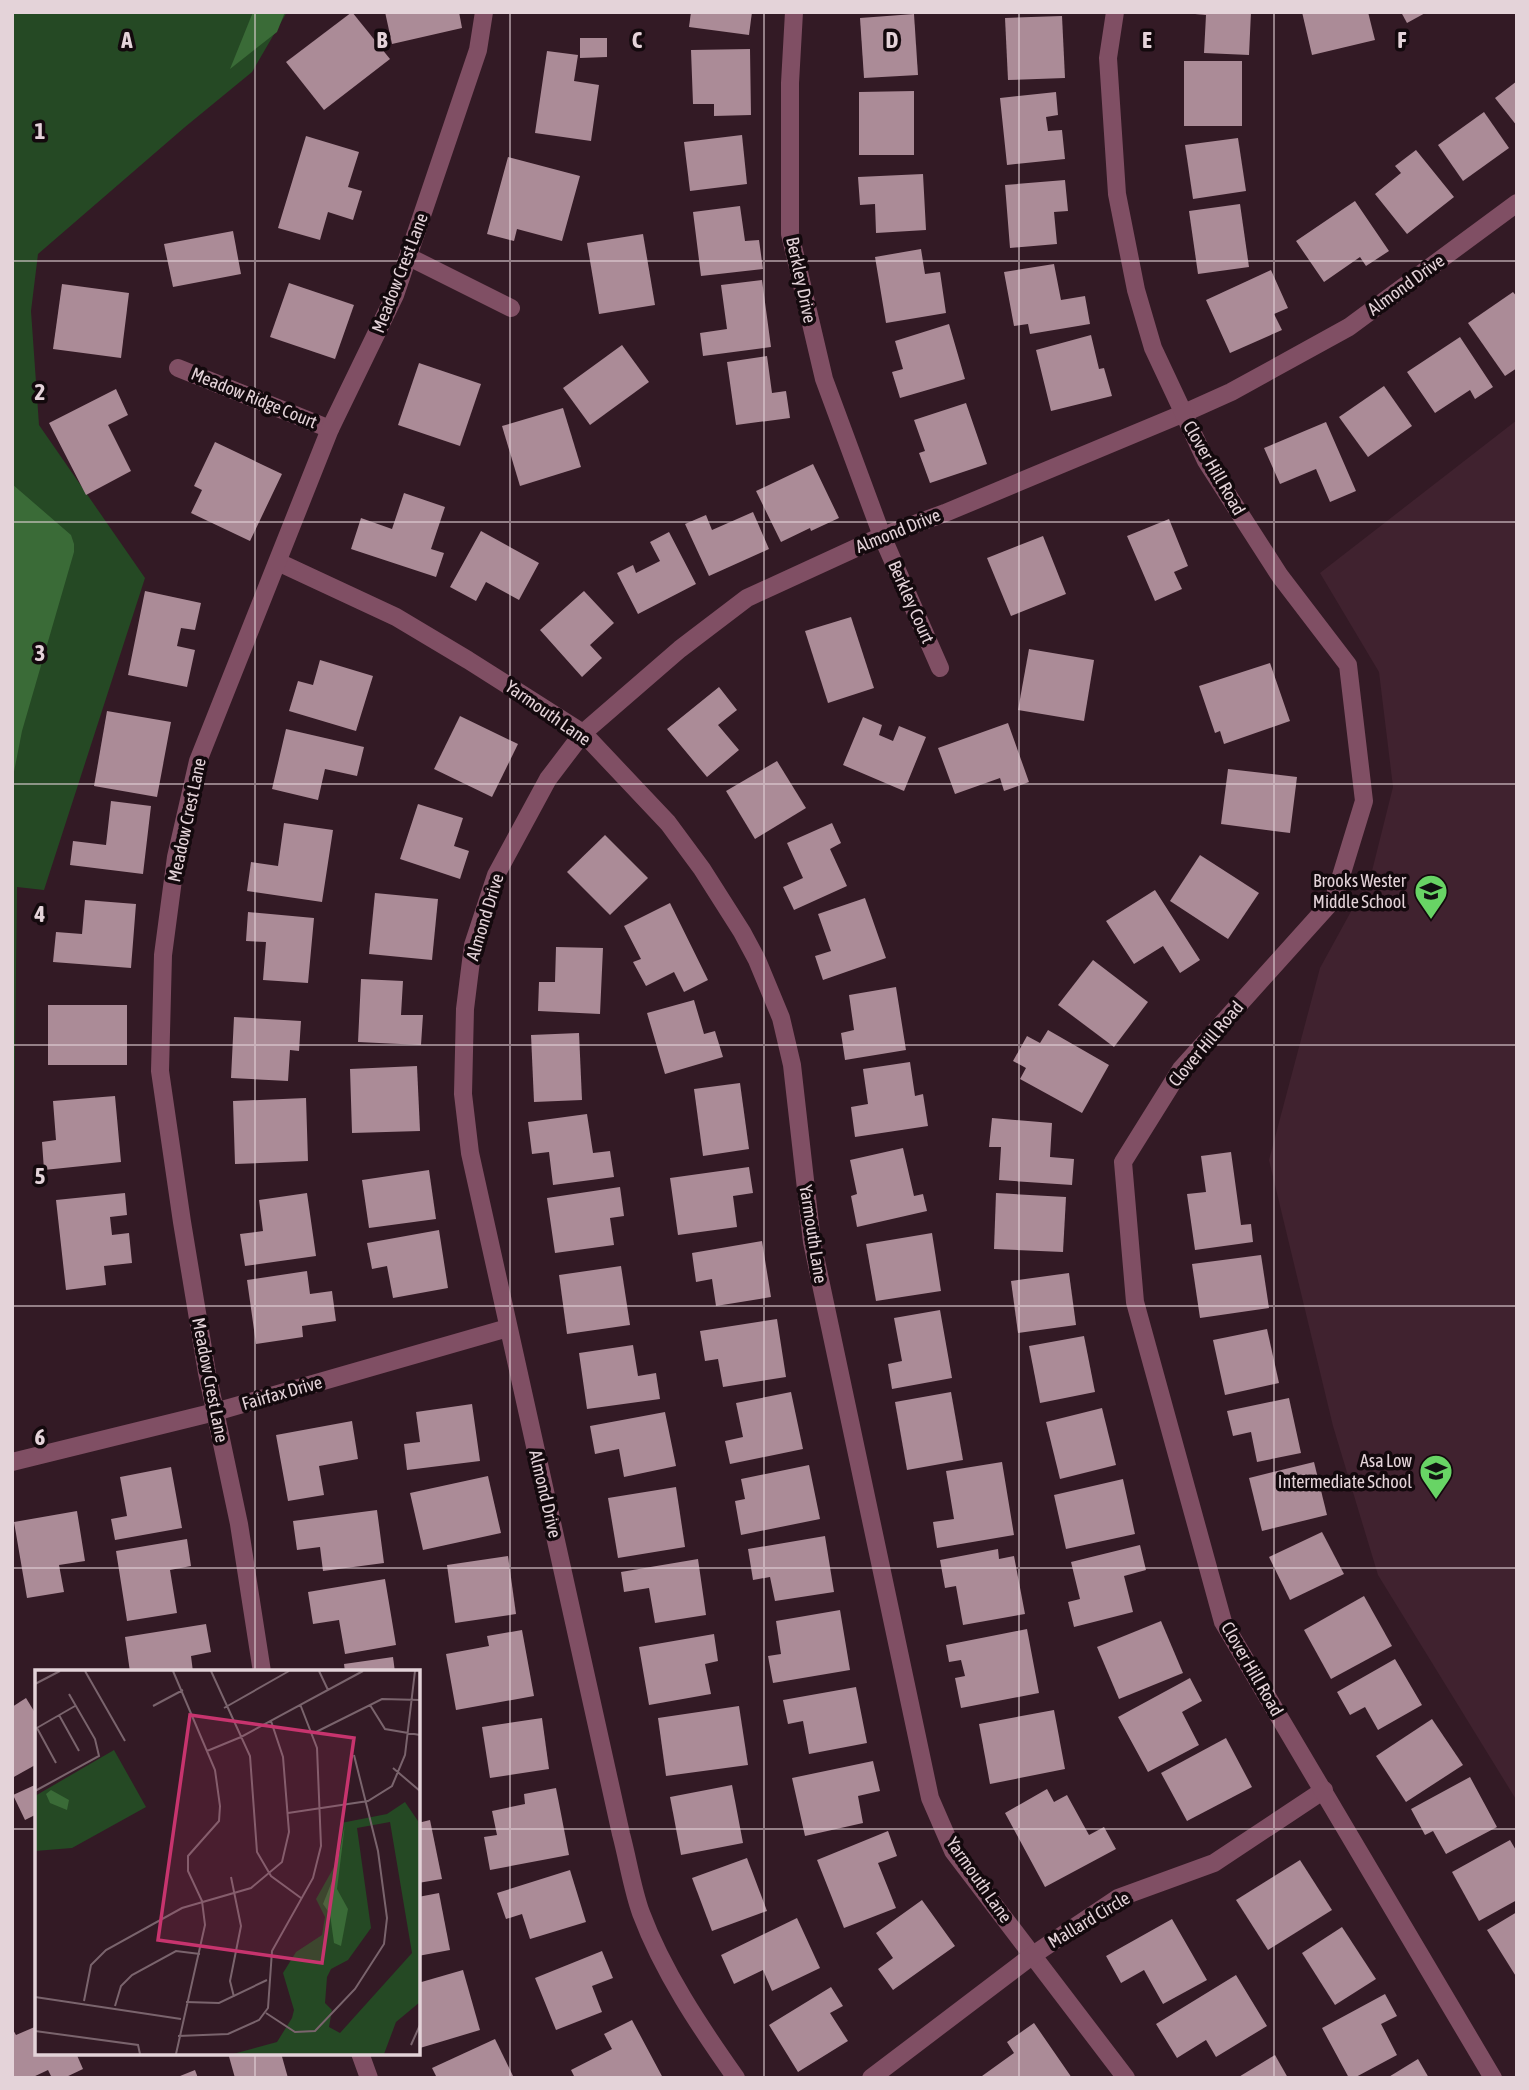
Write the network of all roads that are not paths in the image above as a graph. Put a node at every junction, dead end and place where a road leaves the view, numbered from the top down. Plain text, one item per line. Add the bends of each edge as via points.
1 (484, 12) edge
2 (794, 12) edge
3 (1115, 12) edge
4 (1517, 203) edge
5 (409, 257) junction
6 (511, 308) dead end
7 (178, 368) dead end
8 (1182, 414) junction
9 (330, 429) junction
10 (881, 536) junction
11 (278, 562) junction
12 (940, 668) dead end
13 (583, 733) junction
14 (508, 1328) junction
15 (215, 1412) junction
16 (12, 1462) edge
17 (262, 1670) edge
18 (1324, 1790) junction
19 (1033, 1955) junction
20 (360, 2055) edge
21 (369, 2078) edge
22 (736, 2078) edge
23 (871, 2078) edge
24 (1126, 2078) edge
25 (1493, 2078) edge

1 - 5 street, Meadow Crest Lane via 478,50
2 - 10 street, Berkley Drive via 790,234 824,379
3 - 8 street, Clover Hill Road via 1108,58 1117,194 1136,290
4 - 8 street, Almond Drive via 1349,327
5 - 6 street
5 - 9 street, Meadow Crest Lane
7 - 9 street, Meadow Ridge Court
8 - 10 street, Almond Drive
8 - 18 street, Clover Hill Road via 1206,461 1280,576 1348,665 1364,801 1334,899 1181,1069 1123,1162 1135,1302 1223,1622
9 - 11 street, Meadow Crest Lane
10 - 12 street, Berkley Court
10 - 13 street, Almond Drive via 747,598
11 - 13 street, Yarmouth Lane via 396,617
11 - 15 street, Meadow Crest Lane via 198,761 176,857 163,955 160,1071
13 - 14 street, Almond Drive via 548,779 496,875 473,945 465,1009 463,1094 470,1153
13 - 19 street, Yarmouth Lane via 668,823 702,869 757,960 781,1018 792,1065 812,1242 930,1798 953,1851
14 - 15 street, Fairfax Drive
14 - 22 street, Almond Drive via 641,1913 703,2031
15 - 16 street, Fairfax Drive
15 - 17 street, Meadow Crest Lane via 239,1524
18 - 19 street, Mallard Circle via 1214,1863 1118,1898
18 - 25 street, Clover Hill Road
19 - 23 street, Mallard Circle
19 - 24 street, Yarmouth Lane
20 - 21 street

